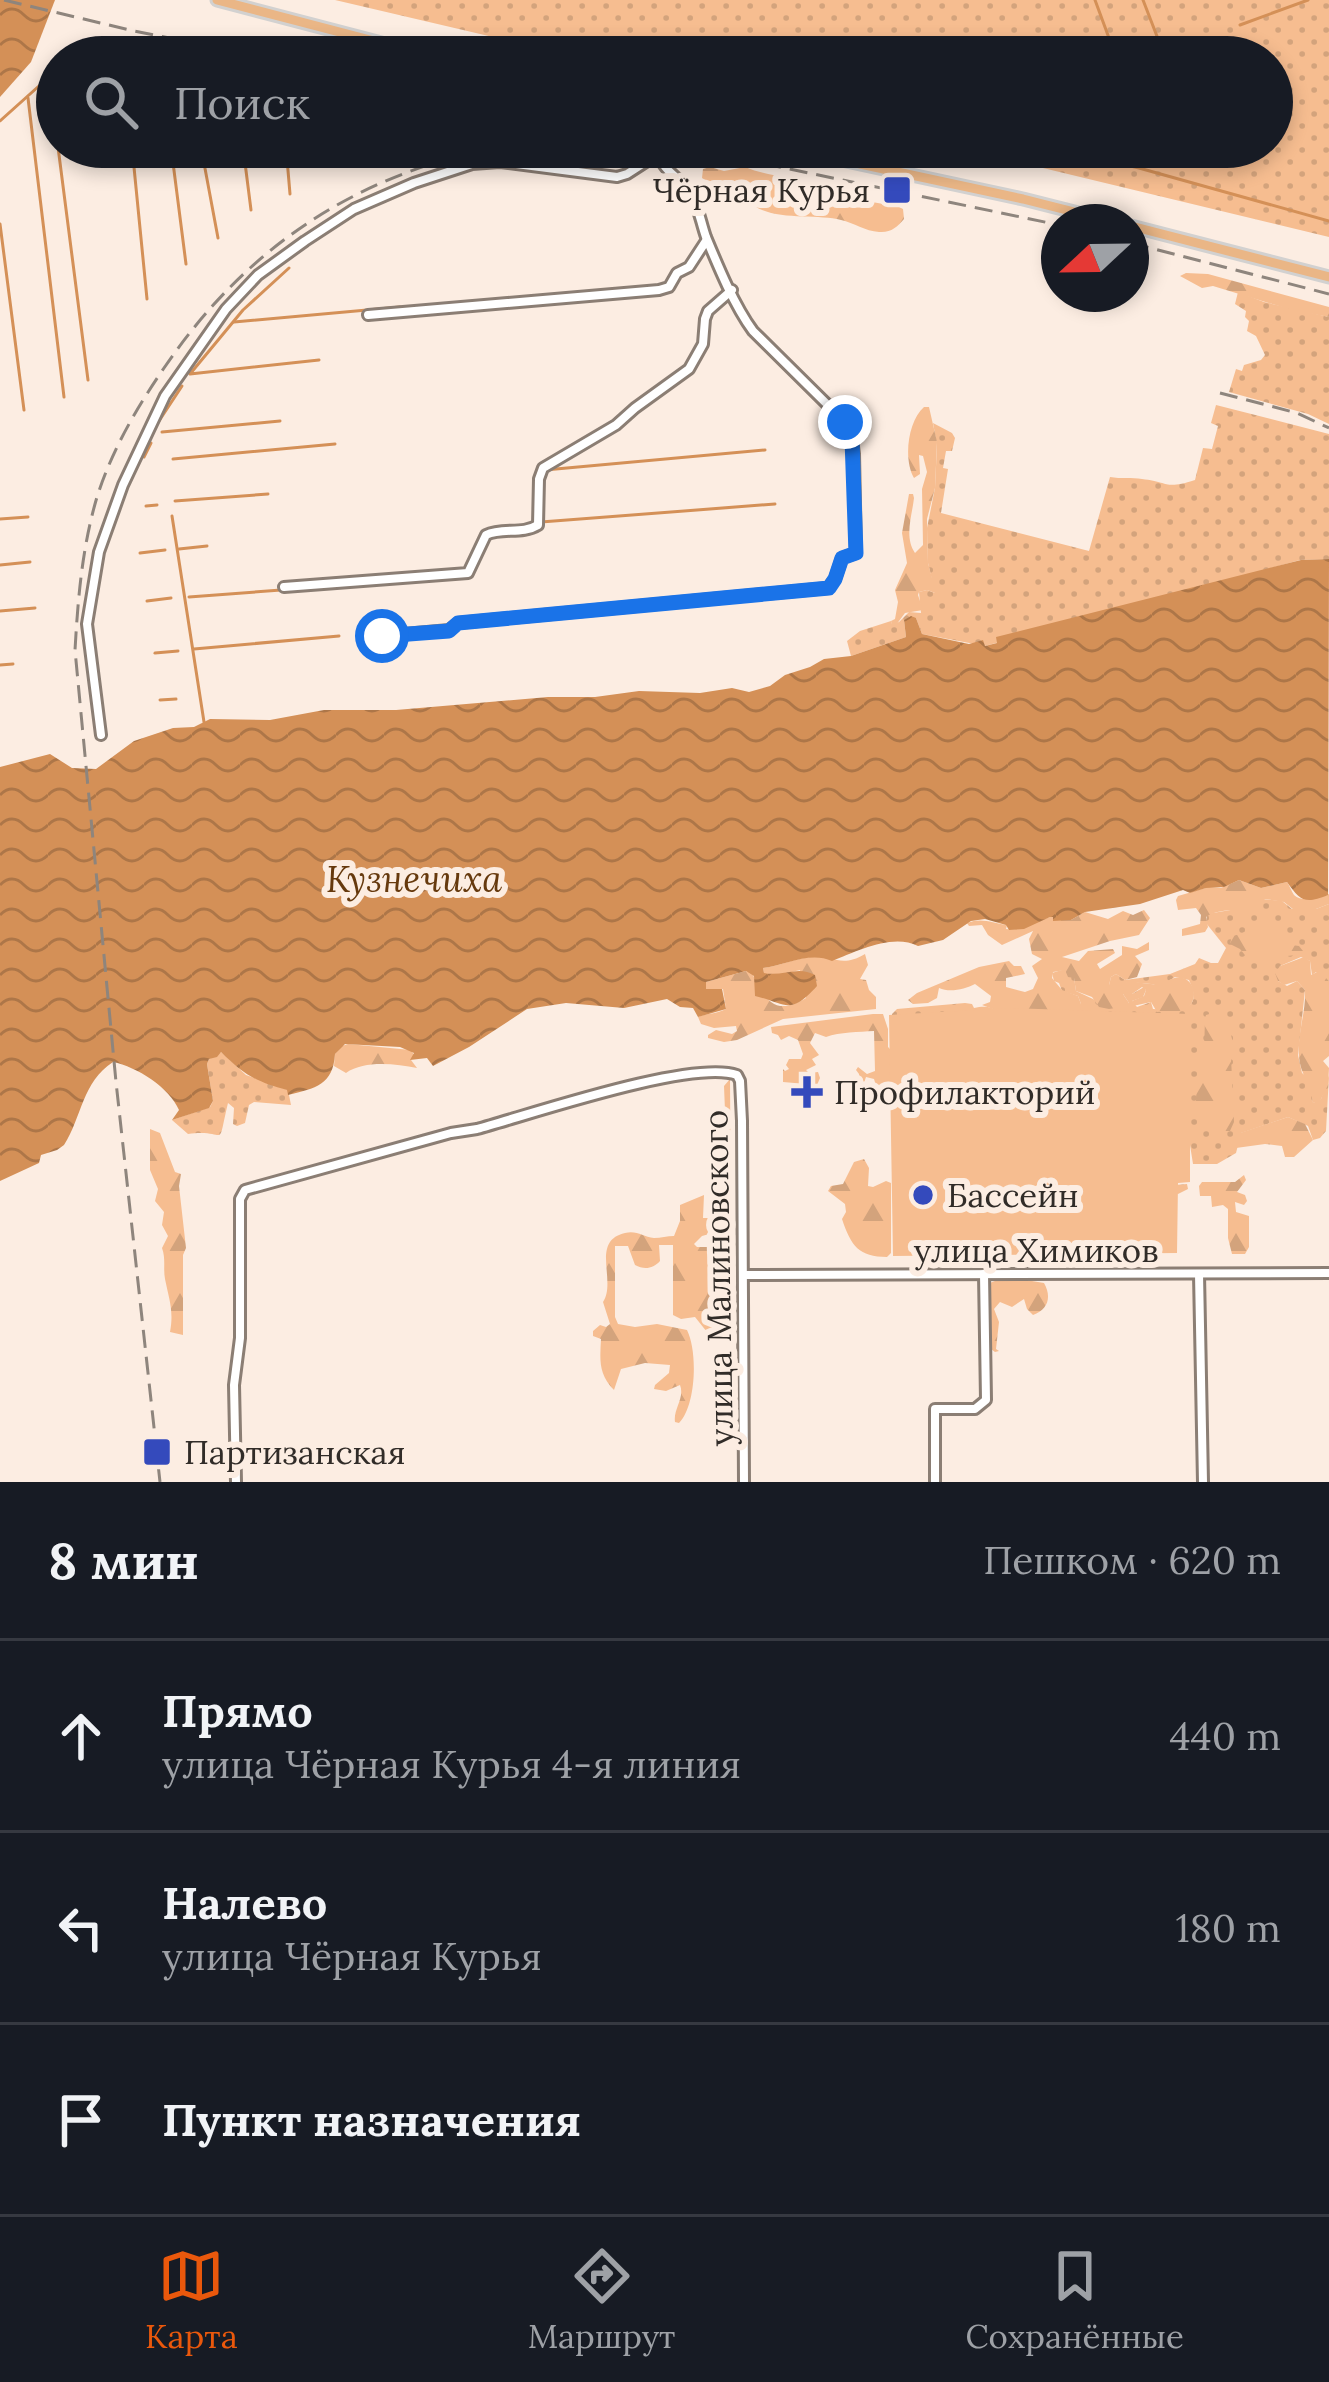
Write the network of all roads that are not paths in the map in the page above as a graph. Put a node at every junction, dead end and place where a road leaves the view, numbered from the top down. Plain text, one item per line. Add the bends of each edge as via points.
1 (217, 0) edge
2 (355, 36) edge
3 (460, 168) edge
4 (551, 168) edge
5 (635, 168) edge
6 (664, 168) edge
7 (879, 168) edge
8 (1043, 204) edge
9 (1149, 231) edge
10 (707, 240) junction
11 (1329, 277) edge
12 (732, 290) junction
13 (368, 315) dead end
14 (284, 587) dead end
15 (382, 636) dead end
16 (101, 735) dead end
17 (1329, 1273) edge
18 (984, 1274) junction
19 (1199, 1274) junction
20 (743, 1275) junction
21 (236, 1482) edge
22 (744, 1482) edge
23 (935, 1482) edge
24 (1202, 1482) edge

1 - 2 main road
3 - 16 street via 354,208 258,275 165,396 99,552 87,624
4 - 5 street via 617,177
6 - 10 street via 689,190
7 - 8 main road
9 - 11 main road
10 - 12 street
10 - 13 street via 659,290
12 - 14 street via 708,311 689,369 548,464 539,479 538,525 486,535 468,574
12 - 15 street via 753,331 825,400 852,439 856,553 842,558 829,588
17 - 19 street, улица Химиков
18 - 19 street, улица Химиков
18 - 20 street, улица Химиков
18 - 23 street via 986,1400 975,1409 935,1409
19 - 24 street
20 - 21 street, улица Малиновского via 740,1081 728,1072 682,1074 245,1190
20 - 22 street, улица Малиновского

